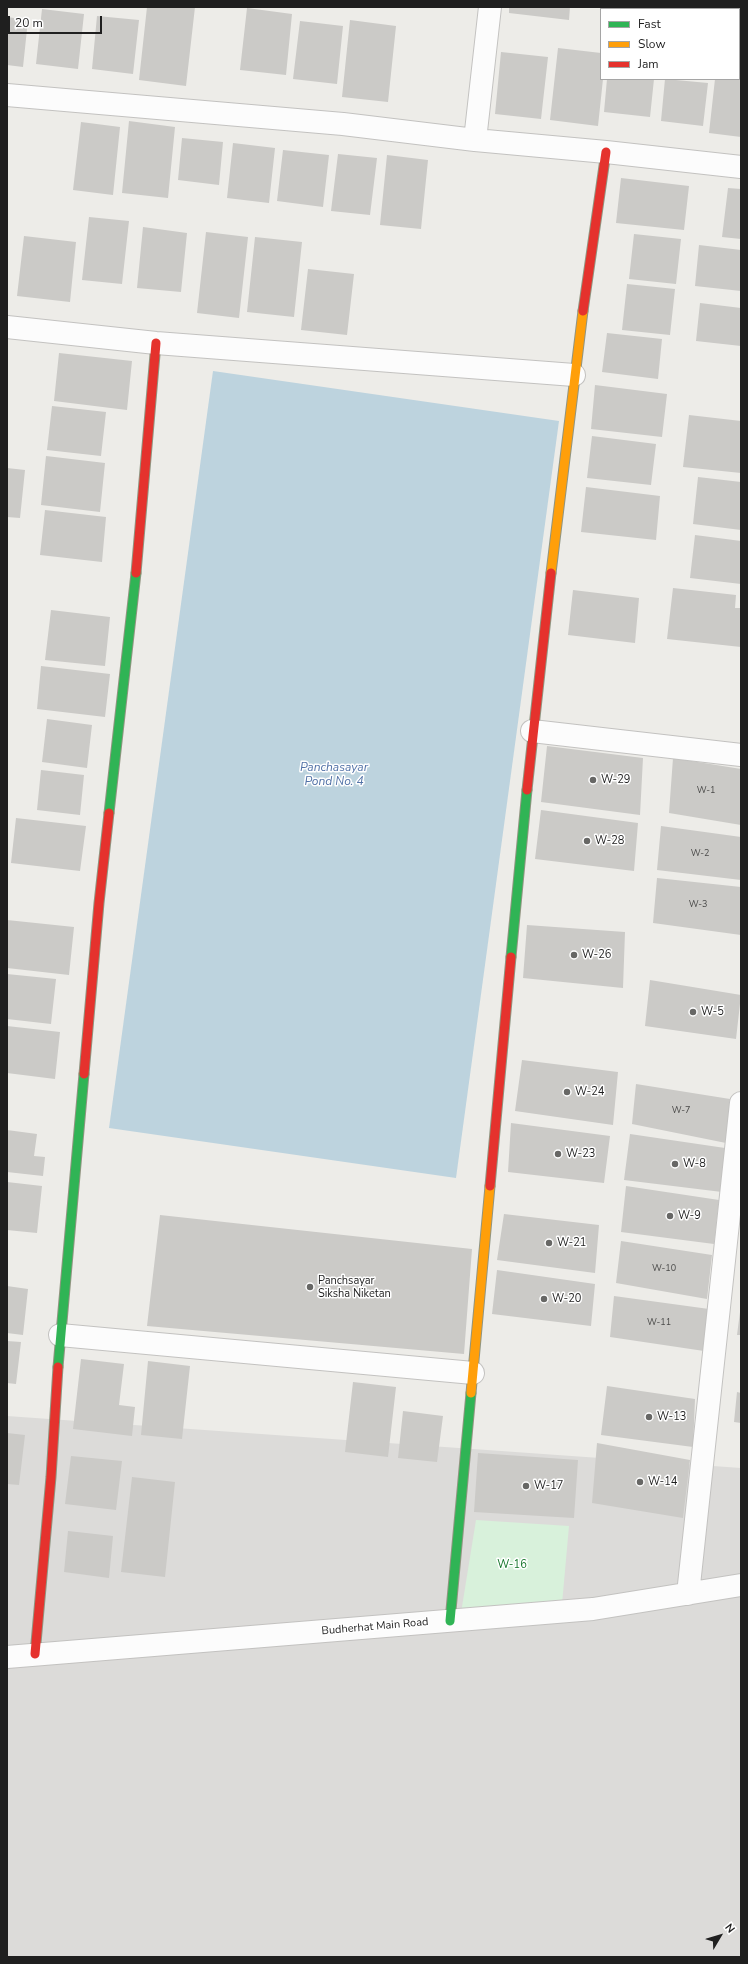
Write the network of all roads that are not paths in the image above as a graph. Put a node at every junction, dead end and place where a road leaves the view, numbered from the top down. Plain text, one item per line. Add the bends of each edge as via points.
1 (490, 7) edge
2 (7, 95) edge
3 (474, 140) junction
4 (606, 152) junction
5 (741, 167) edge
6 (7, 327) edge
7 (156, 343) junction
8 (574, 375) junction
9 (532, 731) junction
10 (741, 755) edge
11 (741, 1103) edge
12 (60, 1335) junction
13 (473, 1373) junction
14 (741, 1586) edge
15 (688, 1594) junction
16 (450, 1621) junction
17 (35, 1654) junction
18 (7, 1657) edge

1 - 3 street
2 - 3 street via 343,124
3 - 4 street
4 - 5 street
4 - 8 street
6 - 7 street
7 - 8 street
7 - 12 street via 132,618 99,904
8 - 9 street
9 - 10 street
9 - 13 street
11 - 15 street
12 - 13 street
12 - 17 street via 51,1478
13 - 16 street
14 - 15 street, Budherhat Main Road
15 - 16 street, Budherhat Main Road via 593,1609
16 - 17 street, Budherhat Main Road
17 - 18 street, Budherhat Main Road

